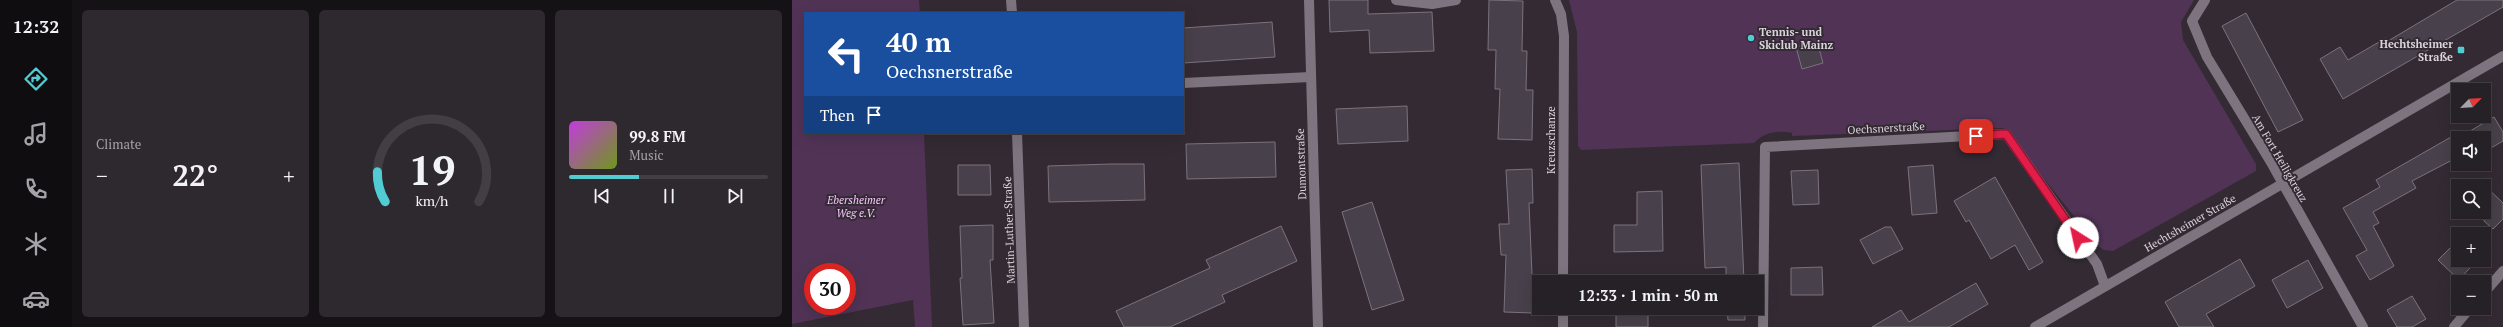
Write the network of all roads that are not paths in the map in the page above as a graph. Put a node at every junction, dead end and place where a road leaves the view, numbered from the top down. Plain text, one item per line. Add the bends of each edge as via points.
1 (1011, 0) edge
2 (1309, 0) edge
3 (1396, 0) edge
4 (1456, 0) edge
5 (1555, 0) edge
6 (2205, 0) edge
7 (1012, 12) edge
8 (2503, 56) edge
9 (1310, 77) junction
10 (1184, 83) edge
11 (1017, 134) edge
12 (2282, 183) junction
13 (2503, 271) edge
14 (1563, 275) edge
15 (2491, 284) edge
16 (2105, 286) junction
17 (1563, 315) edge
18 (2464, 315) edge
19 (1024, 327) edge
20 (1318, 327) edge
21 (1563, 327) edge
22 (1763, 327) edge
23 (2035, 327) edge
24 (2363, 327) edge
25 (2454, 327) edge

1 - 7 street
2 - 9 street, Dumontstraße
3 - 4 street via 1432,4
5 - 14 street, Kreuzschanze via 1561,14 1564,36
6 - 12 street, Am Fort Heiligkreuz via 2192,21 2204,50
8 - 12 street, Hechtsheimer Straße
9 - 10 street
9 - 20 street, Dumontstraße
11 - 19 street, Martin-Luther-Straße
12 - 16 street, Hechtsheimer Straße
12 - 24 street, Am Fort Heiligkreuz
13 - 15 street
16 - 22 street, Oechsnerstraße via 2097,264 2006,134 1765,147
16 - 23 street, Hechtsheimer Straße
17 - 21 street
18 - 25 street

